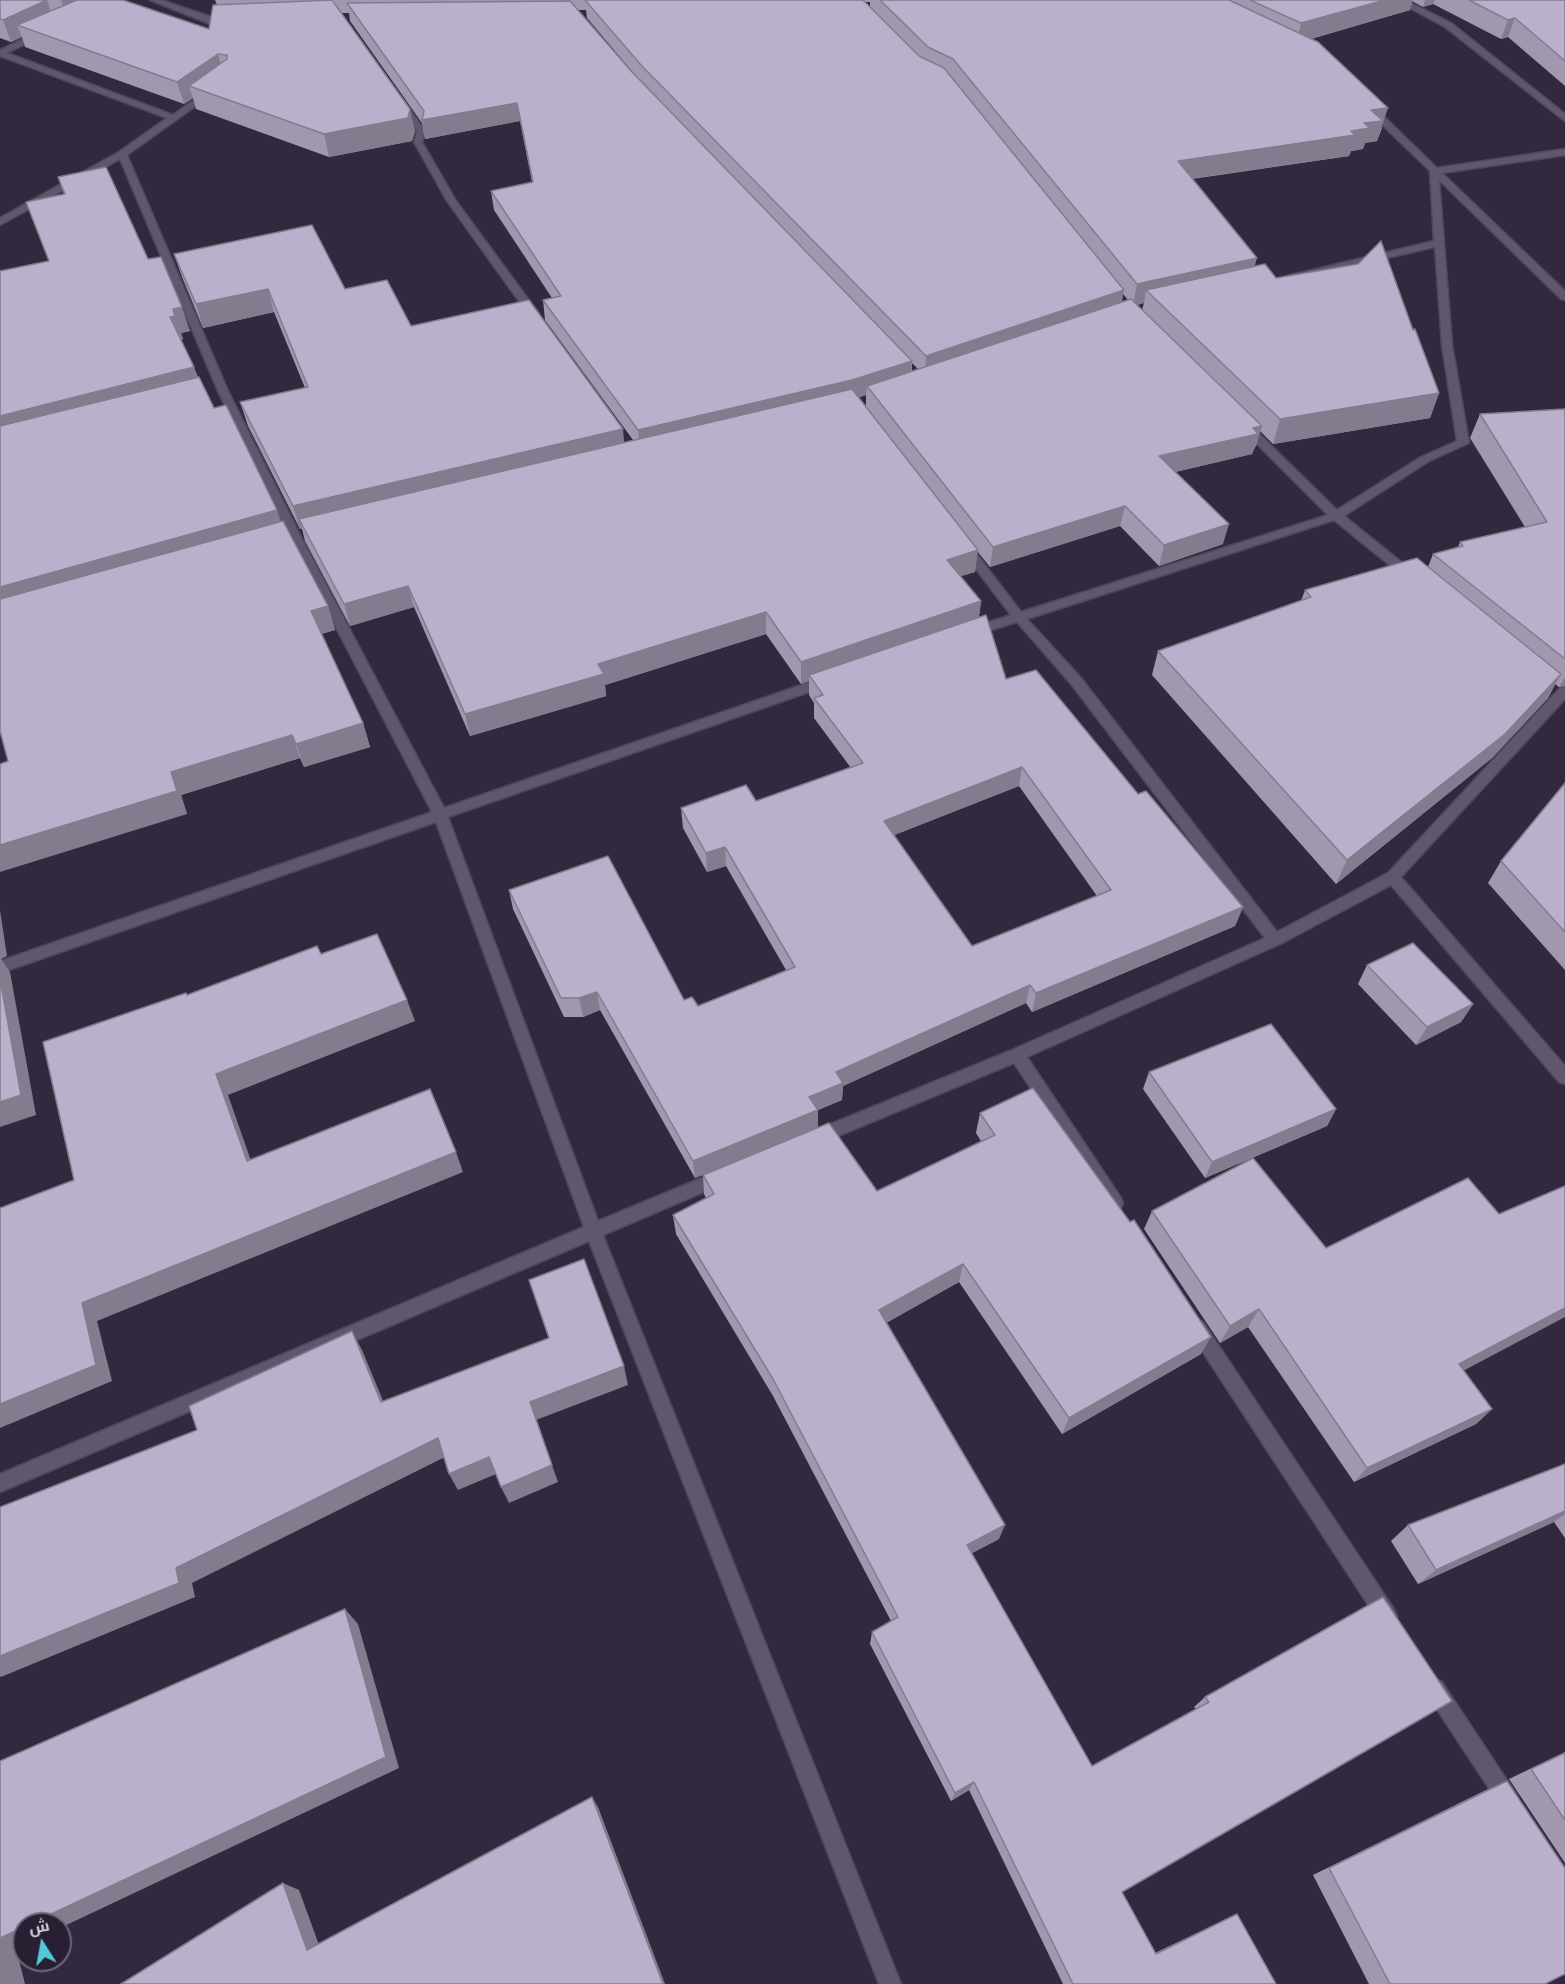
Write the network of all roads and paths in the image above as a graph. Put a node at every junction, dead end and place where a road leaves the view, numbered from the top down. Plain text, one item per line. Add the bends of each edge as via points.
1 (154, 0) edge
2 (1398, 0) edge
3 (240, 24) edge
4 (48, 31) edge
5 (0, 53) edge
6 (219, 86) edge
7 (396, 96) edge
8 (1360, 99) edge
9 (174, 118) junction
10 (1565, 118) edge
11 (1565, 152) edge
12 (122, 154) junction
13 (1434, 171) junction
14 (0, 222) edge
15 (1439, 243) junction
16 (1279, 279) edge
17 (1565, 297) edge
18 (541, 324) edge
19 (1237, 418) edge
20 (1336, 516) junction
21 (954, 533) edge
22 (1419, 584) edge
23 (1018, 616) junction
24 (961, 635) edge
25 (837, 678) edge
26 (1560, 695) edge
27 (440, 814) junction
28 (1393, 877) junction
29 (1275, 940) junction
30 (0, 967) edge
31 (1017, 1055) junction
32 (1565, 1077) edge
33 (800, 1145) edge
34 (734, 1172) edge
35 (1123, 1215) edge
36 (593, 1230) junction
37 (1189, 1315) edge
38 (0, 1483) edge
39 (1400, 1636) edge
40 (1426, 1676) edge
41 (1519, 1816) edge
42 (890, 1984) edge

1 - 3 street via 213,22
2 - 10 street via 1448,25
4 - 5 street
5 - 9 street
6 - 9 street
7 - 18 street via 421,131 418,142 452,201
8 - 13 street
9 - 12 street
11 - 13 street
12 - 14 street
12 - 27 street via 217,392
13 - 15 street
13 - 17 street
15 - 16 street
15 - 20 street via 1447,345 1463,443 1425,459
19 - 20 street
20 - 22 street
20 - 23 street
21 - 23 street
23 - 24 street
23 - 29 street via 1076,681
25 - 27 street
26 - 28 street
27 - 30 street
27 - 36 street
28 - 29 street
28 - 32 street
29 - 31 street
31 - 33 street
31 - 35 street
34 - 36 street
36 - 38 street
36 - 42 street
37 - 39 street
40 - 41 street

